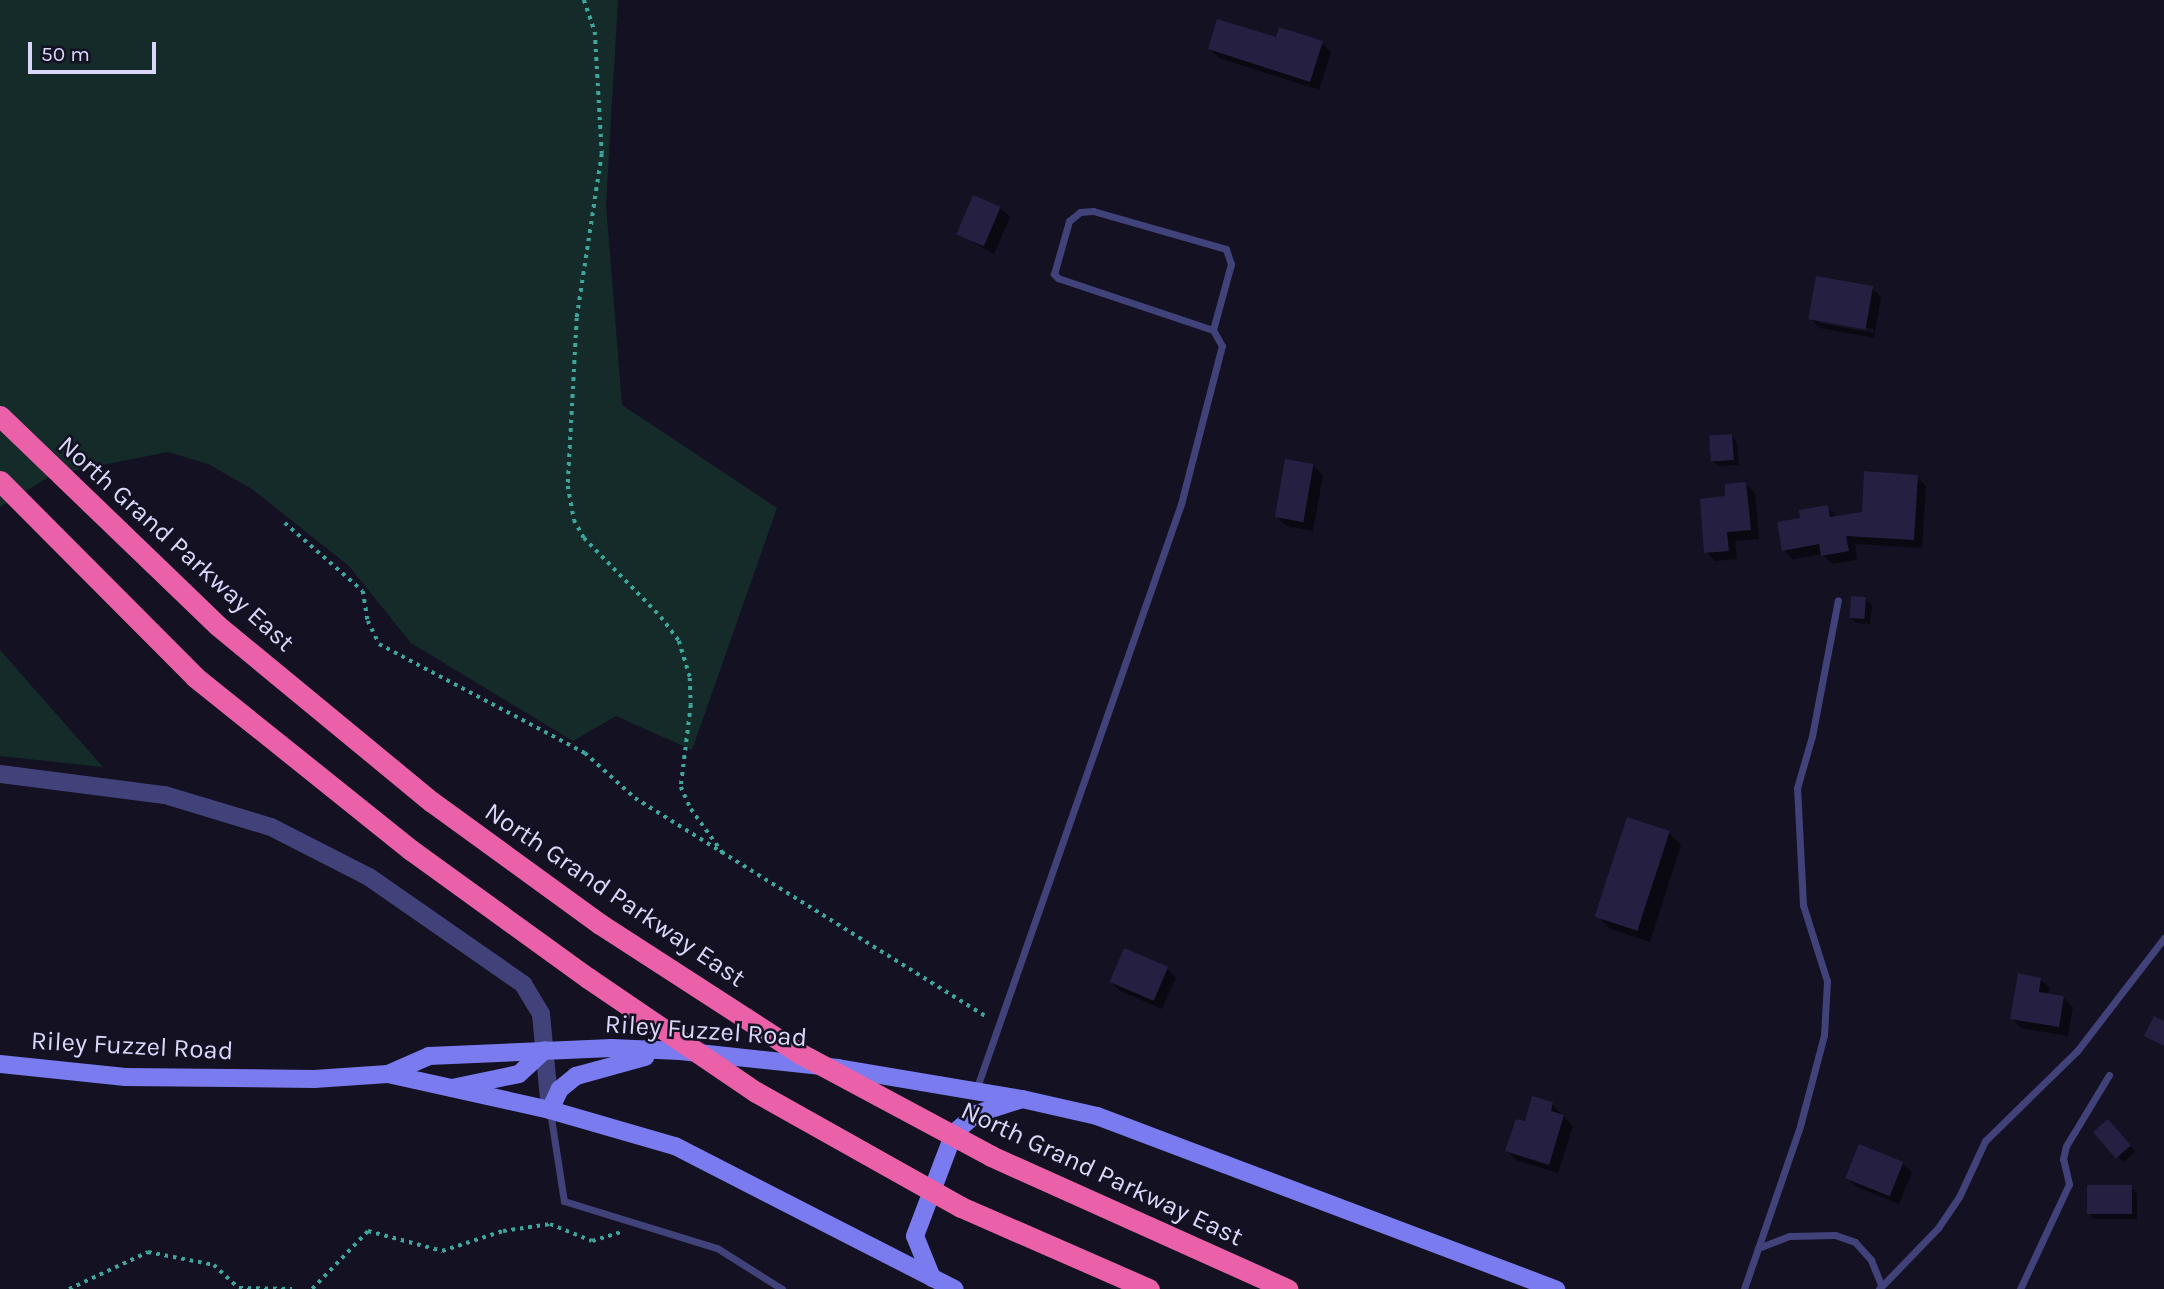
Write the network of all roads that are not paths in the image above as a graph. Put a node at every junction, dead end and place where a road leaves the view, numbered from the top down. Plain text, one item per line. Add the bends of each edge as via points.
1 (1213, 330) junction
2 (0, 416) edge
3 (0, 481) edge
4 (1838, 600) dead end
5 (0, 774) edge
6 (2164, 938) edge
7 (545, 1050) junction
8 (680, 1051) junction
9 (0, 1064) edge
10 (388, 1074) junction
11 (2109, 1074) dead end
12 (445, 1090) junction
13 (976, 1091) junction
14 (1023, 1099) junction
15 (550, 1110) junction
16 (1758, 1248) junction
17 (932, 1278) junction
18 (1880, 1287) edge
19 (782, 1289) edge
20 (956, 1289) edge
21 (1149, 1289) edge
22 (1287, 1289) edge
23 (1556, 1289) edge
24 (1744, 1289) edge
25 (2020, 1289) edge

1 - 1 lane via 1058,278 1054,274 1069,221 1080,212 1093,211 1226,249 1231,264
1 - 13 lane via 1222,346 1181,504
2 - 22 highway, North Grand Parkway East, bridge via 217,625 432,802 600,924 801,1054 991,1156
3 - 21 highway, bridge via 195,677 411,850 588,978 756,1092 961,1207
4 - 16 lane via 1812,736 1797,788 1801,894 1827,981 1824,1035 1800,1126
5 - 7 street via 165,796 271,827 369,877 523,984 541,1014
6 - 18 lane via 2077,1051 1985,1141 1959,1197 1938,1228
7 - 8 main road, Riley Fuzzel Road
7 - 10 main road, Riley Fuzzel Road via 429,1056
7 - 12 main road via 519,1074
7 - 15 street
8 - 13 main road, Riley Fuzzel Road via 838,1068
8 - 15 main road via 576,1076 560,1089
9 - 10 main road, Riley Fuzzel Road via 125,1077 314,1079
10 - 12 main road, Riley Fuzzel Road
11 - 25 lane via 2066,1146 2063,1159 2069,1184
12 - 15 main road, Riley Fuzzel Road
13 - 14 main road, Riley Fuzzel Road
14 - 17 main road via 976,1114 954,1133 915,1236
14 - 23 main road, North Grand Parkway East via 1097,1116
15 - 17 main road, Riley Fuzzel Road via 676,1146
15 - 19 lane via 564,1201 717,1248
16 - 18 lane via 1790,1236 1835,1235 1855,1242 1871,1260
16 - 24 lane
17 - 20 main road

